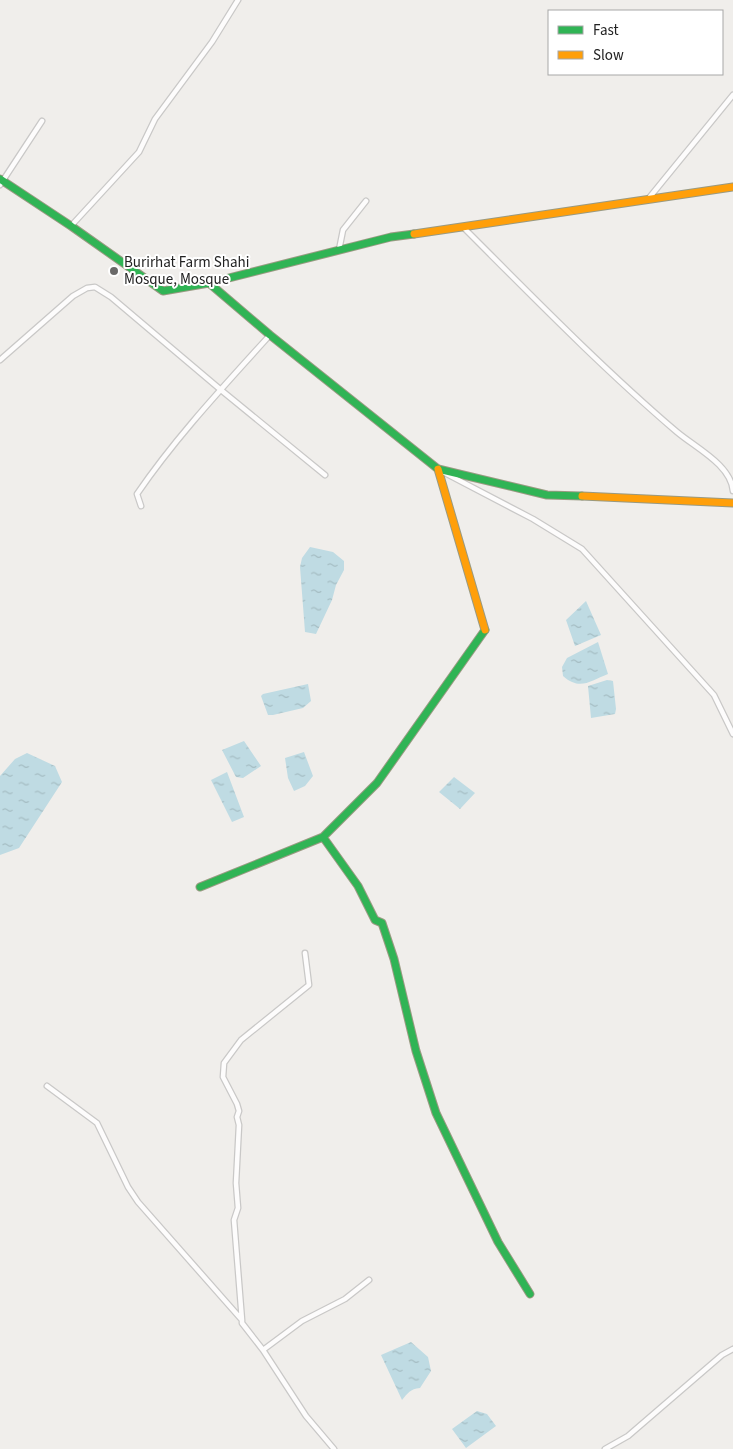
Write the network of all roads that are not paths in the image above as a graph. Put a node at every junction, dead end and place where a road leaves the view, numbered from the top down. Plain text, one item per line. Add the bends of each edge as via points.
1 (238, 0) edge
2 (733, 94) edge
3 (42, 121) dead end
4 (1, 181) edge
5 (733, 188) edge
6 (648, 200) junction
7 (366, 201) dead end
8 (72, 226) junction
9 (463, 227) junction
10 (339, 250) junction
11 (209, 283) junction
12 (270, 335) junction
13 (0, 360) edge
14 (220, 390) junction
15 (438, 470) junction
16 (325, 475) dead end
17 (733, 491) edge
18 (733, 503) edge
19 (141, 506) dead end
20 (733, 734) edge
21 (323, 837) junction
22 (200, 888) dead end
23 (305, 953) dead end
24 (48, 1086) dead end
25 (369, 1280) dead end
26 (530, 1294) dead end
27 (242, 1320) junction
28 (733, 1349) edge
29 (263, 1350) junction
30 (334, 1449) edge
31 (605, 1449) edge

1 - 8 street via 212,42 154,118 139,152
2 - 6 street
3 - 4 street
4 - 8 street
5 - 6 street
6 - 9 street
7 - 10 street via 343,230
8 - 11 street via 163,291
9 - 10 street
9 - 17 street via 633,394 723,468 732,482
10 - 11 street
11 - 12 street
12 - 14 street
12 - 15 street
13 - 14 street via 73,296 95,287
14 - 16 street
14 - 19 street via 142,486 137,494
15 - 18 street via 547,495
15 - 20 street via 533,519 582,549 714,695
15 - 21 street via 485,631 377,783
21 - 22 street
21 - 26 street via 358,886 374,920 382,923 436,1113 498,1242
23 - 27 street via 309,985 241,1040 224,1063 223,1077 239,1111 238,1208 234,1220
24 - 27 street via 97,1123 128,1187
25 - 29 street via 345,1299 302,1321
27 - 29 street
28 - 31 street via 628,1436
29 - 30 street via 306,1416

